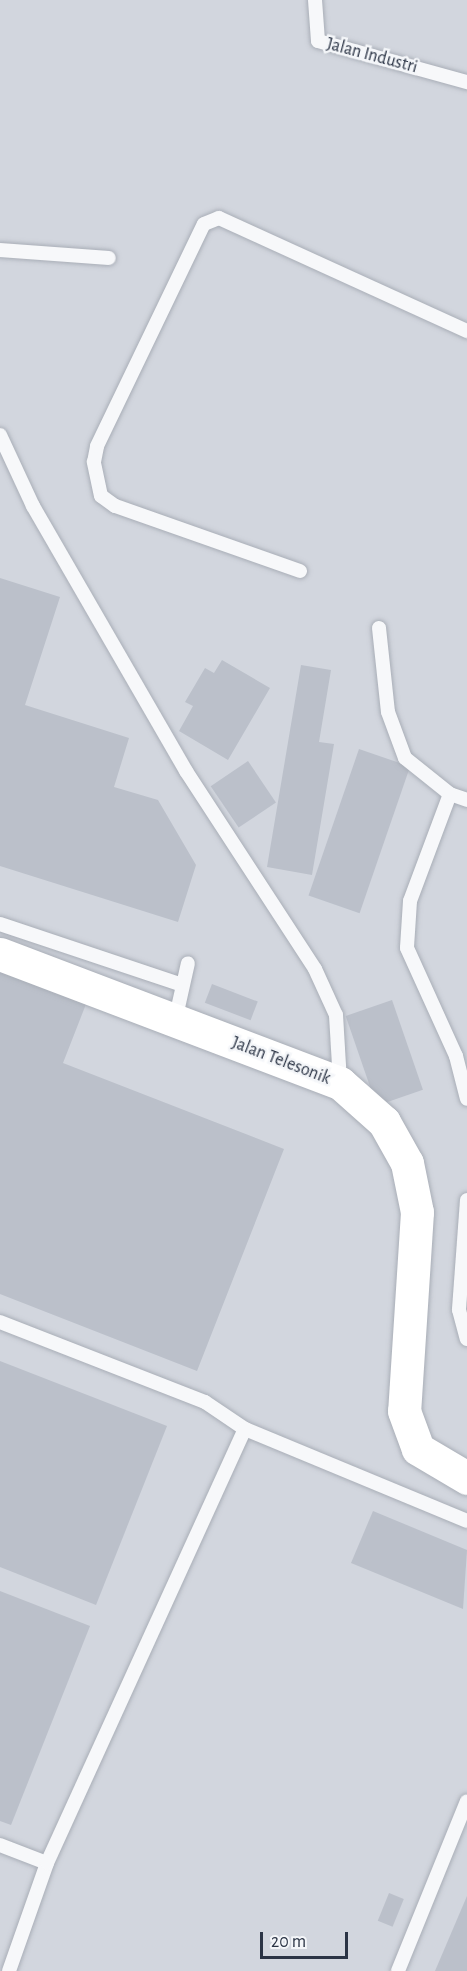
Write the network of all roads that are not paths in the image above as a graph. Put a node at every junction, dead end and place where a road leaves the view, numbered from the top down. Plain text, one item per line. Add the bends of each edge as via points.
1 (315, 0) edge
2 (467, 81) edge
3 (0, 250) edge
4 (109, 258) dead end
5 (467, 330) edge
6 (0, 435) edge
7 (300, 571) dead end
8 (379, 628) dead end
9 (450, 794) junction
10 (467, 800) edge
11 (0, 924) edge
12 (0, 954) edge
13 (188, 963) dead end
14 (183, 985) junction
15 (175, 1021) junction
16 (340, 1083) junction
17 (467, 1099) edge
18 (467, 1200) edge
19 (0, 1322) edge
20 (467, 1339) edge
21 (245, 1429) junction
22 (467, 1478) edge
23 (467, 1521) edge
24 (467, 1801) edge
25 (0, 1845) edge
26 (47, 1863) junction
27 (9, 1971) edge
28 (398, 1971) edge

1 - 2 lane, Jalan Industri via 318,41
3 - 4 lane
5 - 7 lane via 219,218 204,224 97,446 94,462 101,496 116,506
6 - 16 lane via 33,506 186,771 315,969 336,1015
8 - 9 lane via 388,712 405,758
9 - 10 lane
9 - 17 lane via 410,901 407,948 456,1056
11 - 14 lane
12 - 15 street, Jalan Telesonik
13 - 14 lane
14 - 15 lane
15 - 16 street, Jalan Telesonik
16 - 22 street, Jalan Telesonik via 384,1122 407,1163 417,1212 405,1374 404,1412 409,1430 418,1449
18 - 20 lane via 459,1310
19 - 21 lane via 205,1402
21 - 23 lane
21 - 26 lane
24 - 28 lane
25 - 26 lane
26 - 27 lane

